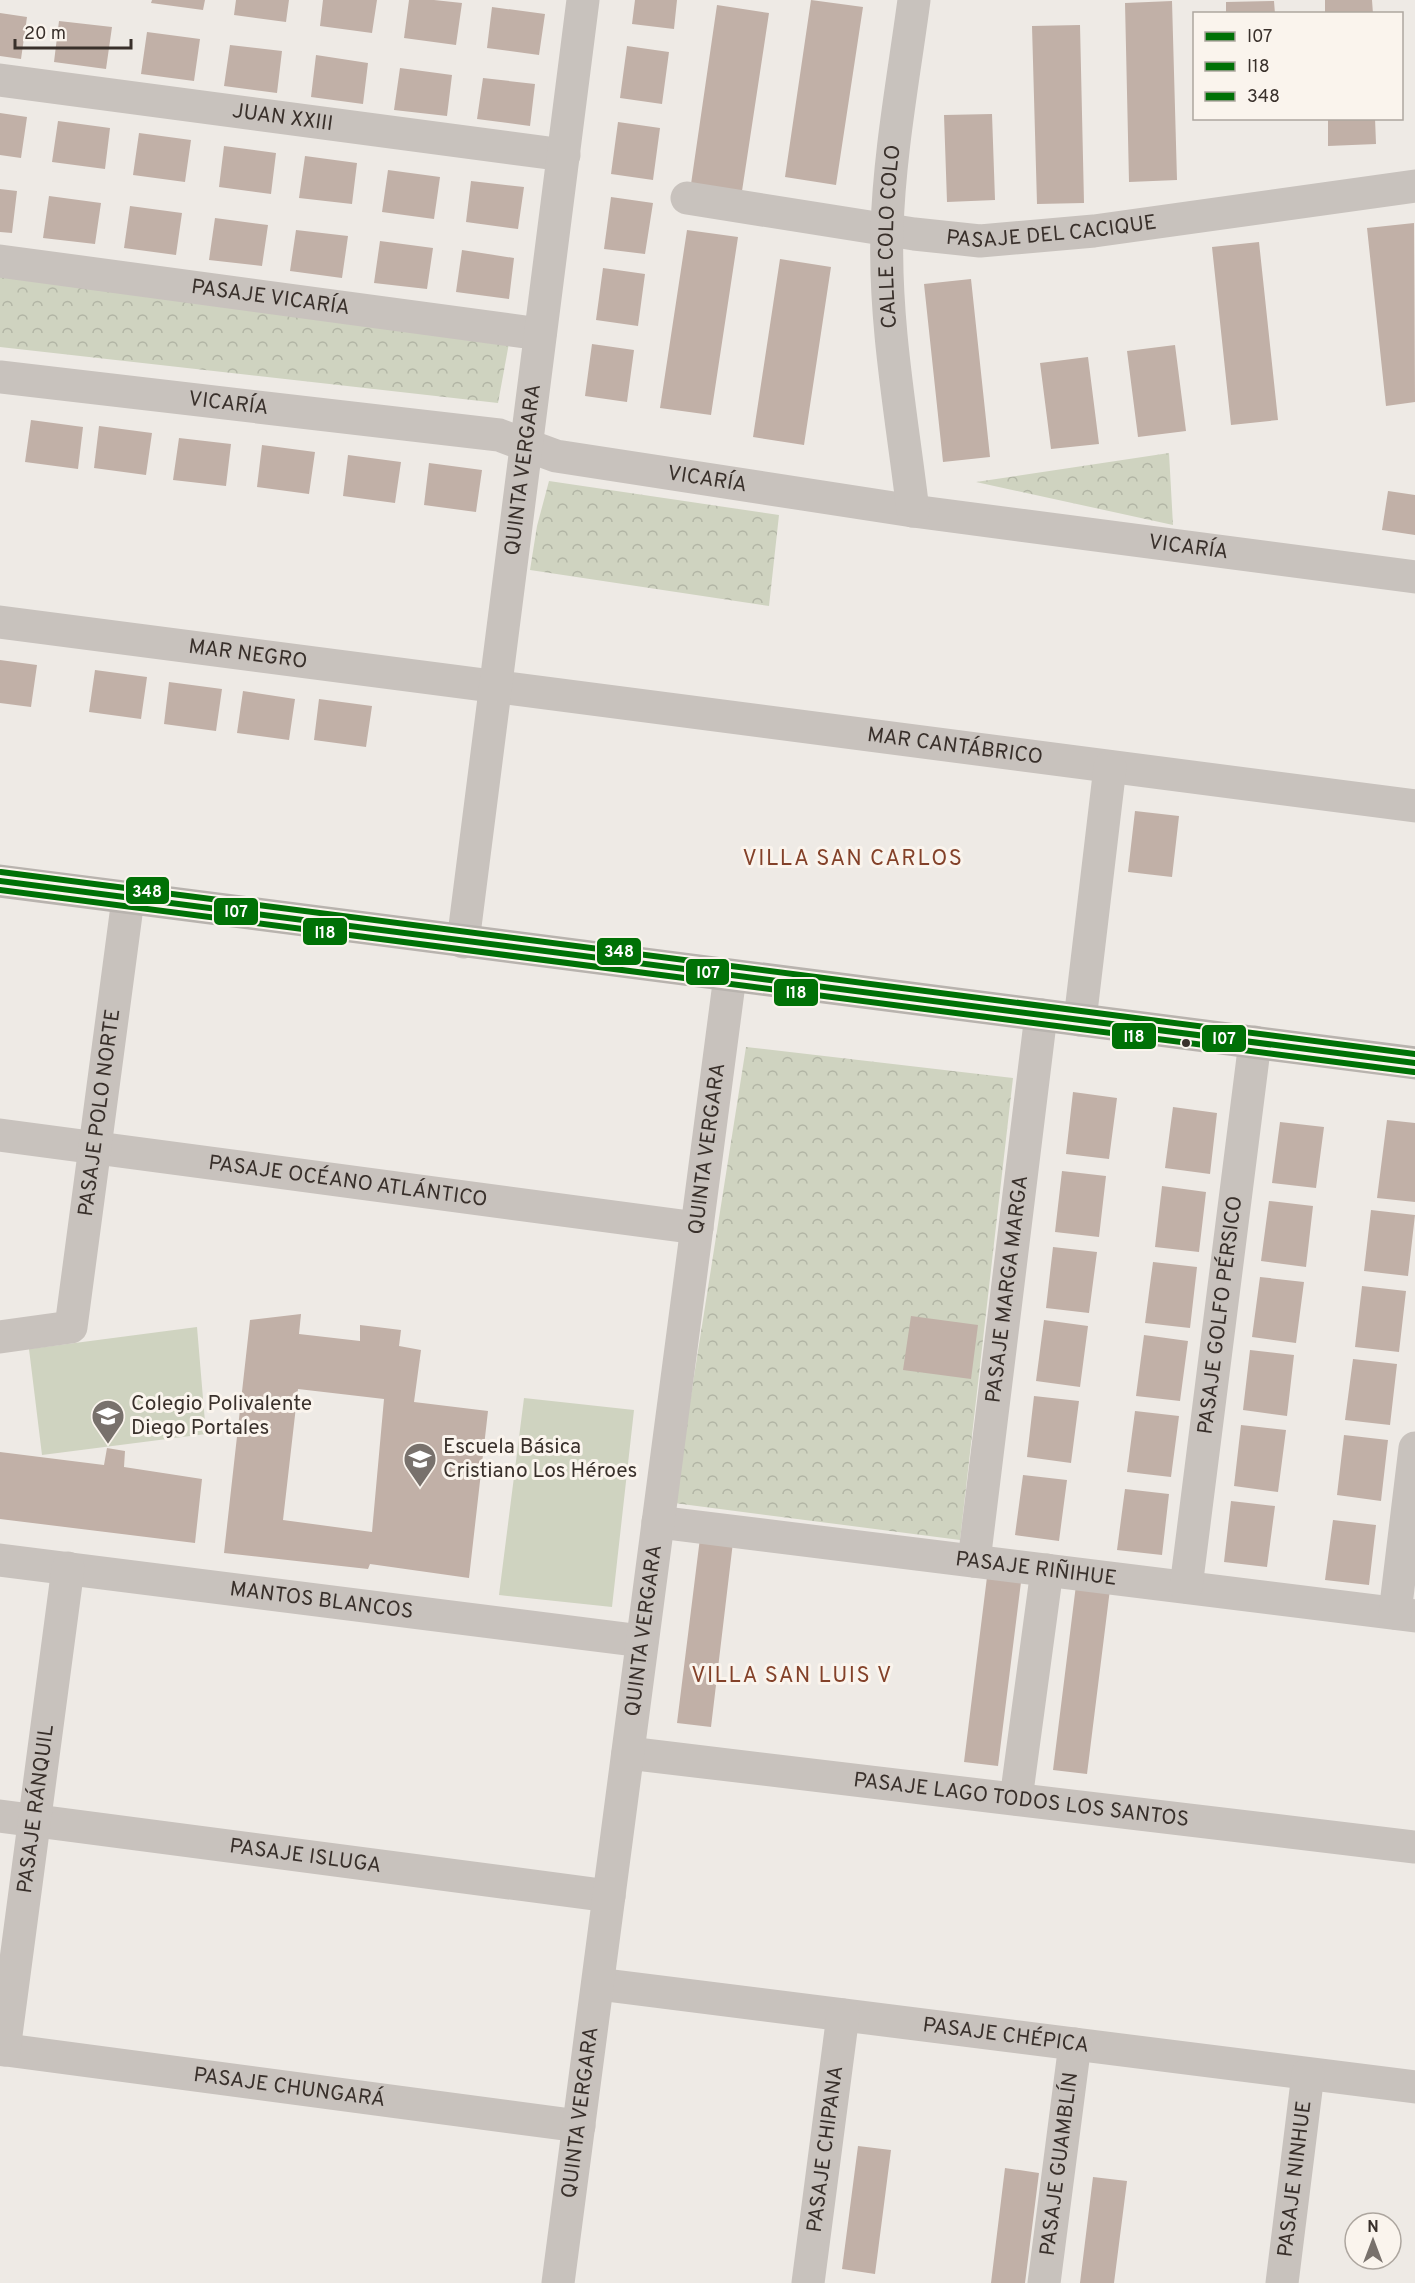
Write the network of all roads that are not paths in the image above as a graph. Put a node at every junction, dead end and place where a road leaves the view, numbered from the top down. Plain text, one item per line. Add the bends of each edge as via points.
1 (583, 0) edge
2 (914, 0) edge
3 (0, 80) edge
4 (564, 155) junction
5 (1415, 186) edge
6 (687, 198) dead end
7 (887, 230) junction
8 (0, 261) edge
9 (540, 334) junction
10 (0, 377) edge
11 (526, 446) junction
12 (913, 511) junction
13 (1415, 577) edge
14 (0, 622) edge
15 (495, 688) junction
16 (1110, 767) junction
17 (1415, 806) edge
18 (0, 881) edge
19 (129, 899) junction
20 (463, 942) junction
21 (730, 976) junction
22 (1041, 1015) junction
23 (1080, 1020) junction
24 (1256, 1042) junction
25 (1415, 1063) edge
26 (0, 1135) edge
27 (94, 1146) junction
28 (697, 1228) junction
29 (0, 1336) edge
30 (1415, 1448) edge
31 (658, 1522) junction
32 (0, 1560) edge
33 (974, 1561) junction
34 (68, 1568) junction
35 (1047, 1570) junction
36 (1186, 1587) junction
37 (1405, 1614) edge
38 (642, 1641) junction
39 (628, 1753) junction
40 (1016, 1799) junction
41 (0, 1816) edge
42 (35, 1820) junction
43 (1415, 1847) edge
44 (609, 1896) junction
45 (598, 1984) junction
46 (843, 2015) junction
47 (1075, 2044) junction
48 (2, 2049) edge
49 (1308, 2074) junction
50 (1415, 2087) edge
51 (579, 2126) junction
52 (558, 2283) edge
53 (808, 2283) edge
54 (1044, 2283) edge
55 (1282, 2283) edge

1 - 4 street, QUINTA VERGARA
2 - 7 street, CALLE COLO COLO
3 - 4 street, JUAN XXIII
4 - 9 street, QUINTA VERGARA
5 - 7 street, PASAJE DEL CACIQUE via 1094,231 980,242
6 - 7 street, PASAJE DEL CACIQUE
7 - 12 street, CALLE COLO COLO via 890,311
8 - 9 street, PASAJE VICARÍA
9 - 11 street, QUINTA VERGARA
10 - 11 street, VICARÍA via 500,435
11 - 12 street, VICARÍA via 556,456
11 - 15 street, QUINTA VERGARA
12 - 13 street, VICARÍA
14 - 15 street, MAR NEGRO
15 - 16 street, MAR CANTÁBRICO
15 - 20 street, QUINTA VERGARA
16 - 17 street, MAR CANTÁBRICO
16 - 23 street
18 - 19 street
19 - 20 street
19 - 27 street, PASAJE POLO NORTE
20 - 21 street
21 - 22 street
21 - 28 street, QUINTA VERGARA
22 - 23 street
22 - 33 street, PASAJE MARGA MARGA
23 - 24 street
24 - 25 street
24 - 36 street, PASAJE GOLFO PÉRSICO
26 - 27 street, PASAJE OCÉANO ATLÁNTICO
27 - 28 street, PASAJE OCÉANO ATLÁNTICO
27 - 29 street, PASAJE POLO NORTE via 71,1327
28 - 31 street, QUINTA VERGARA
30 - 37 street
31 - 33 street, PASAJE RIÑIHUE
31 - 38 street, QUINTA VERGARA
32 - 34 street, MANTOS BLANCOS
33 - 35 street, PASAJE RIÑIHUE
34 - 38 street, MANTOS BLANCOS
34 - 42 street, PASAJE RÁNQUIL
35 - 36 street, PASAJE RIÑIHUE
35 - 40 street
36 - 37 street, PASAJE RIÑIHUE
38 - 39 street, QUINTA VERGARA
39 - 40 street, PASAJE LAGO TODOS LOS SANTOS
39 - 44 street, QUINTA VERGARA
40 - 43 street, PASAJE LAGO TODOS LOS SANTOS
41 - 42 street, PASAJE ISLUGA
42 - 44 street, PASAJE ISLUGA
42 - 48 street, PASAJE RÁNQUIL
44 - 45 street, QUINTA VERGARA
45 - 46 street, PASAJE CHÉPICA
45 - 51 street, QUINTA VERGARA
46 - 47 street, PASAJE CHÉPICA
46 - 53 street, PASAJE CHIPANA
47 - 49 street, PASAJE CHÉPICA
47 - 54 street, PASAJE GUAMBLÍN
48 - 51 street, PASAJE CHUNGARÁ
49 - 50 street, PASAJE CHÉPICA
49 - 55 street, PASAJE NINHUE
51 - 52 street, QUINTA VERGARA

